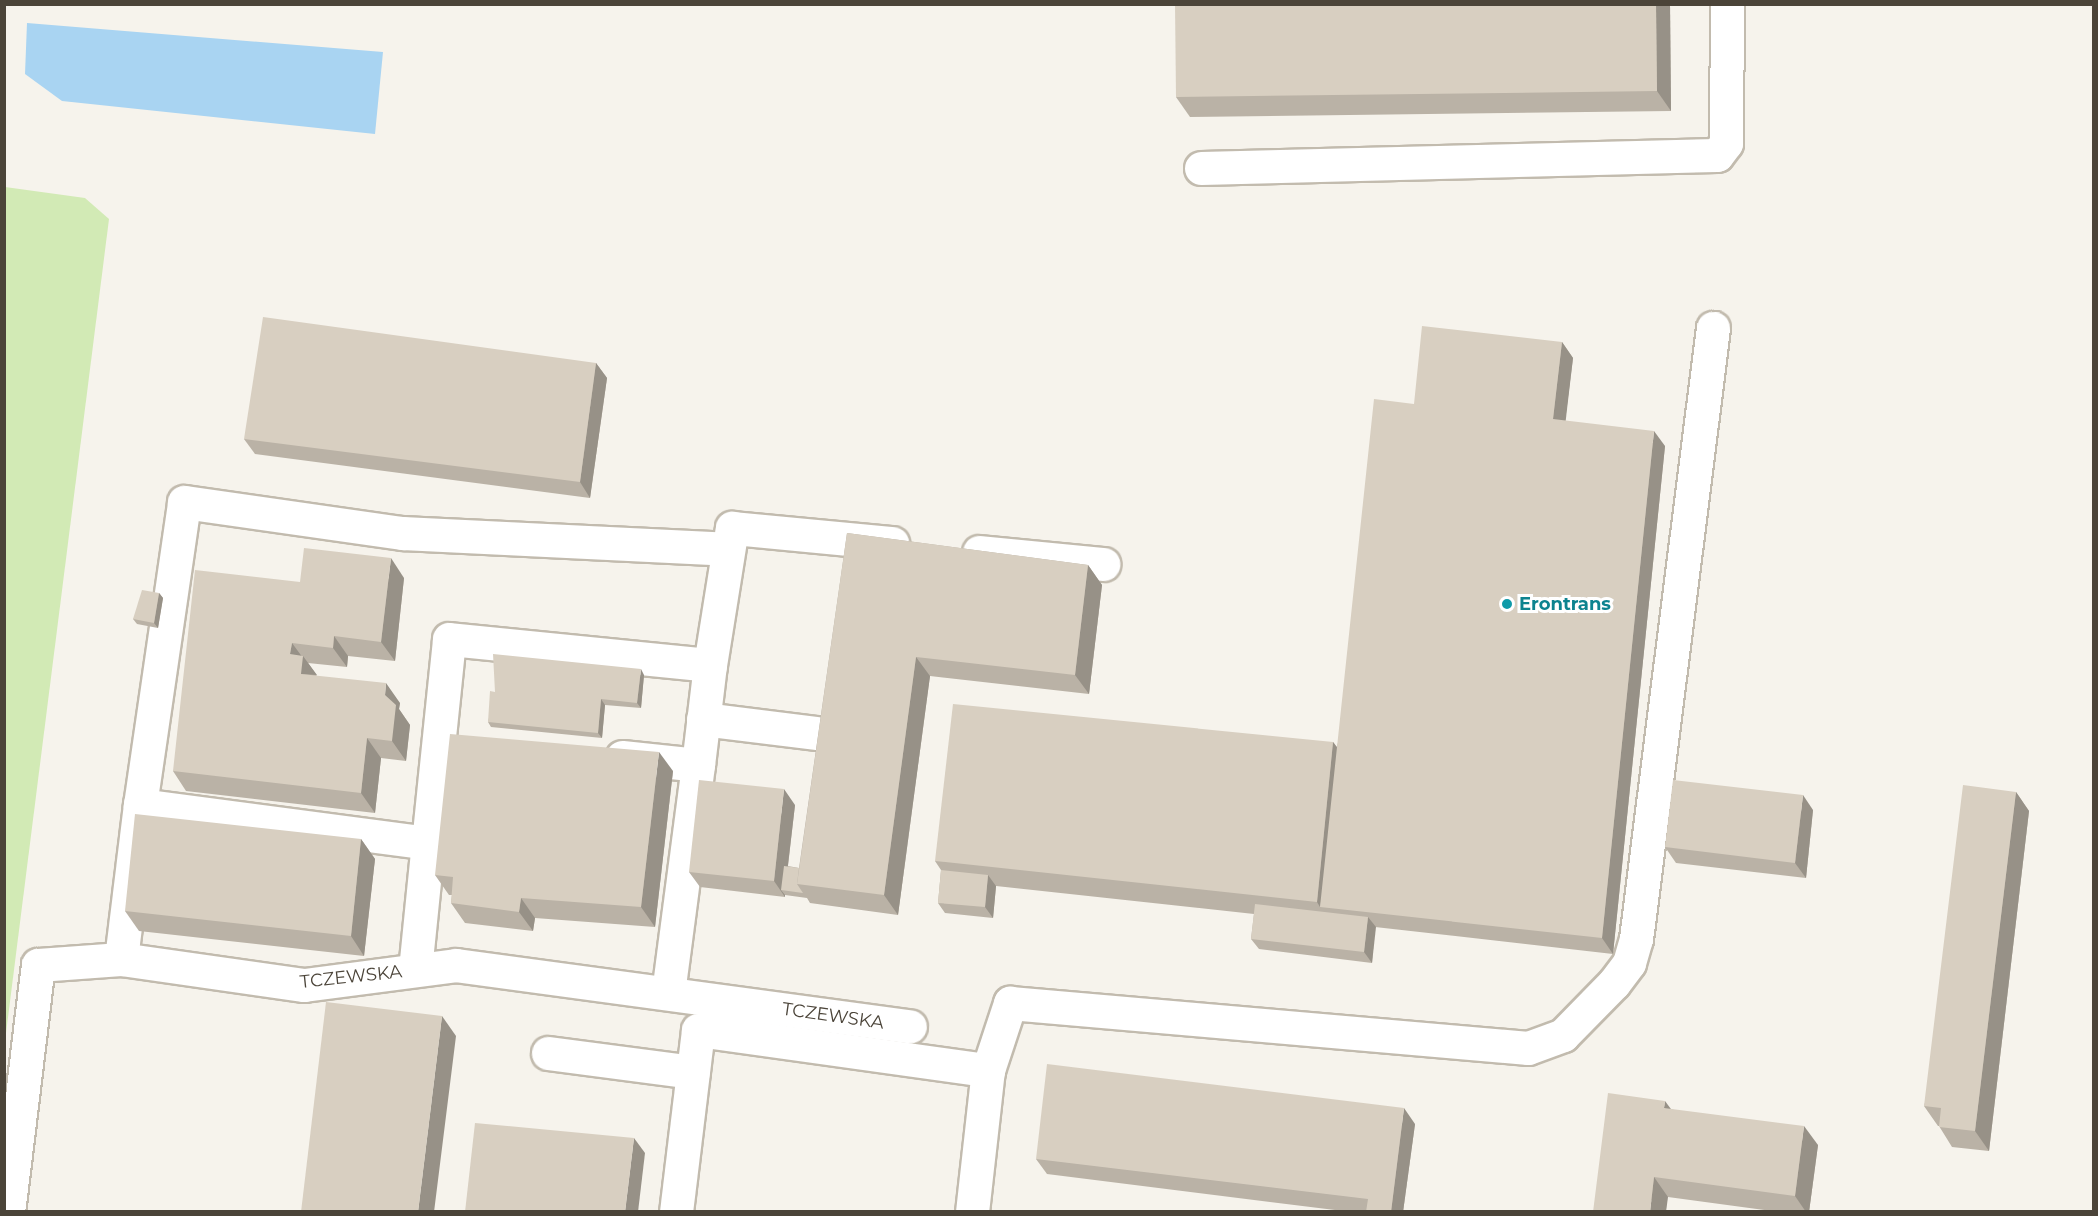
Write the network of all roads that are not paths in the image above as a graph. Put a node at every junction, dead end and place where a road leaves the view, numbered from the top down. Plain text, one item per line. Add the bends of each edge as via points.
1 (1727, 4) edge
2 (1201, 168) dead end
3 (1713, 328) dead end
4 (726, 549) junction
5 (1103, 564) dead end
6 (710, 665) junction
7 (703, 719) junction
8 (817, 733) edge
9 (441, 740) junction
10 (476, 744) edge
11 (593, 755) edge
12 (698, 765) junction
13 (140, 805) junction
14 (429, 843) junction
15 (121, 959) junction
16 (415, 970) junction
17 (668, 993) junction
18 (910, 1026) dead end
19 (548, 1053) dead end
20 (988, 1070) junction
21 (693, 1072) junction
22 (8, 1212) edge
23 (676, 1212) edge
24 (972, 1212) edge

1 - 2 street via 1726,143 1717,155
3 - 20 street via 1636,939 1629,963 1563,1035 1528,1048 1010,1004
4 - 5 street via 732,528
4 - 6 street
4 - 13 street via 403,533 184,502
6 - 7 street
6 - 9 street via 449,639
7 - 8 street
7 - 12 street
9 - 10 street
9 - 14 street
11 - 12 street
12 - 17 street
13 - 14 street
13 - 15 street
14 - 16 street
15 - 16 street, TCZEWSKA via 304,985
15 - 22 street, TCZEWSKA via 38,965
16 - 17 street, TCZEWSKA via 456,965
17 - 18 street, TCZEWSKA
19 - 21 street
20 - 21 street via 698,1030
20 - 24 street
21 - 23 street

